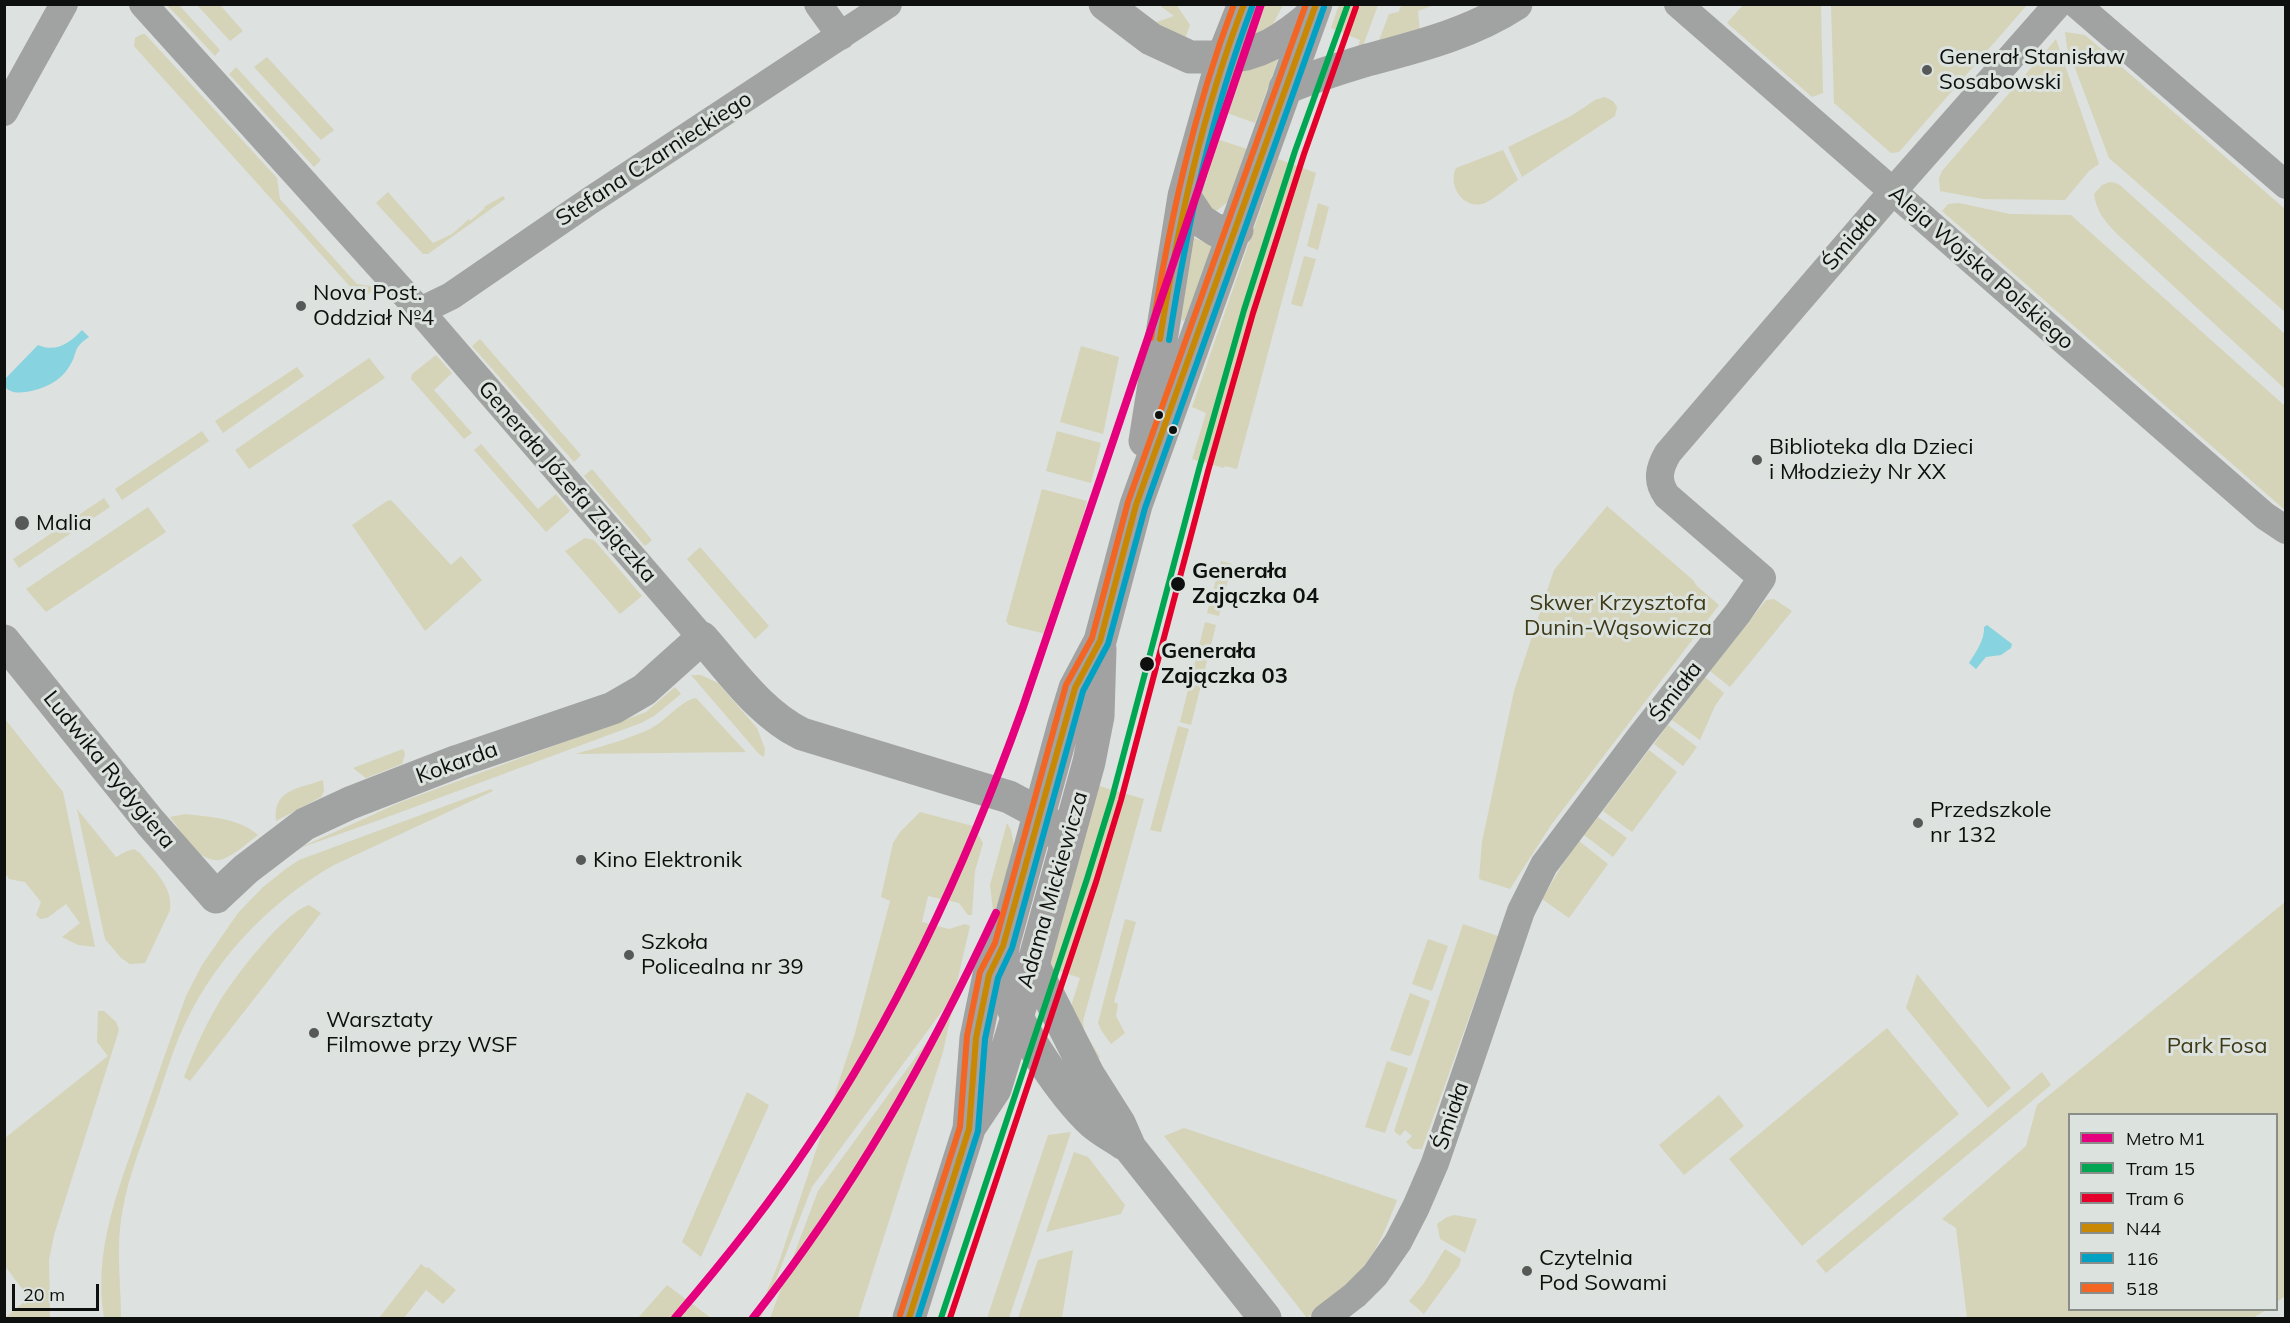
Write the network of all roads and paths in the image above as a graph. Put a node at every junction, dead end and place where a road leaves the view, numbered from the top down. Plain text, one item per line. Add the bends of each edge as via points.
1 (64, 4) edge
2 (143, 4) edge
3 (818, 4) edge
4 (888, 4) edge
5 (1105, 4) edge
6 (1244, 4) edge
7 (1516, 4) edge
8 (1678, 4) edge
9 (2058, 4) edge
10 (2076, 4) edge
11 (1314, 10) edge
12 (841, 36) junction
13 (1223, 57) junction
14 (1285, 88) junction
15 (4, 112) edge
16 (2286, 185) edge
17 (1893, 191) junction
18 (1184, 196) junction
19 (1237, 230) junction
20 (420, 311) junction
21 (1136, 505) junction
22 (2286, 530) edge
23 (702, 638) junction
24 (4, 641) edge
25 (1100, 641) junction
26 (1040, 813) junction
27 (1065, 846) junction
28 (216, 897) joint
29 (1004, 946) junction
30 (1033, 965) junction
31 (1017, 1015) junction
32 (969, 1129) junction
33 (1130, 1148) junction
34 (909, 1318) edge
35 (1265, 1318) edge
36 (1325, 1318) edge

1 - 15 street
2 - 20 street, Generała Józefa Zajączka
3 - 12 street
4 - 12 street, Stefana Czarnieckiego
5 - 13 street via 1151,39 1190,57
6 - 13 main road, Adama Mickiewicza
7 - 14 street via 1446,37
8 - 17 street, Aleja Wojska Polskiego
9 - 17 street, Śmiała
10 - 16 street
11 - 13 main road via 1273,44 1256,52
11 - 14 main road, Adama Mickiewicza
12 - 20 street, Stefana Czarnieckiego via 451,296
13 - 18 main road, Adama Mickiewicza
14 - 19 main road, Adama Mickiewicza
17 - 22 street, Aleja Wojska Polskiego via 2265,516
17 - 36 street, Śmiała via 1662,464 1660,483 1667,496 1762,578 1533,885 1424,1188 1398,1242 1376,1275
18 - 19 main road via 1200,220 1217,231
18 - 21 main road, Adama Mickiewicza
19 - 21 main road, Adama Mickiewicza
20 - 23 street, Generała Józefa Zajączka
21 - 25 main road, Adama Mickiewicza
23 - 26 street, Generała Józefa Zajączka via 789,728 1009,797
23 - 28 street, Kokarda via 644,690 613,708 458,761 306,824 246,868
24 - 28 street, Ludwika Rydygiera
25 - 26 main road, Adama Mickiewicza via 1075,688
25 - 27 main road, Adama Mickiewicza via 1096,736
26 - 27 street, Generała Józefa Zajączka
26 - 29 main road, Adama Mickiewicza
27 - 30 main road, Adama Mickiewicza
29 - 31 street via 1004,985
29 - 32 main road, Adama Mickiewicza via 989,975 976,1038
30 - 31 main road, Adama Mickiewicza
30 - 33 street
31 - 32 main road, Adama Mickiewicza via 995,1089
31 - 33 street via 1056,1080 1081,1111
32 - 34 main road, Adama Mickiewicza
33 - 35 street

